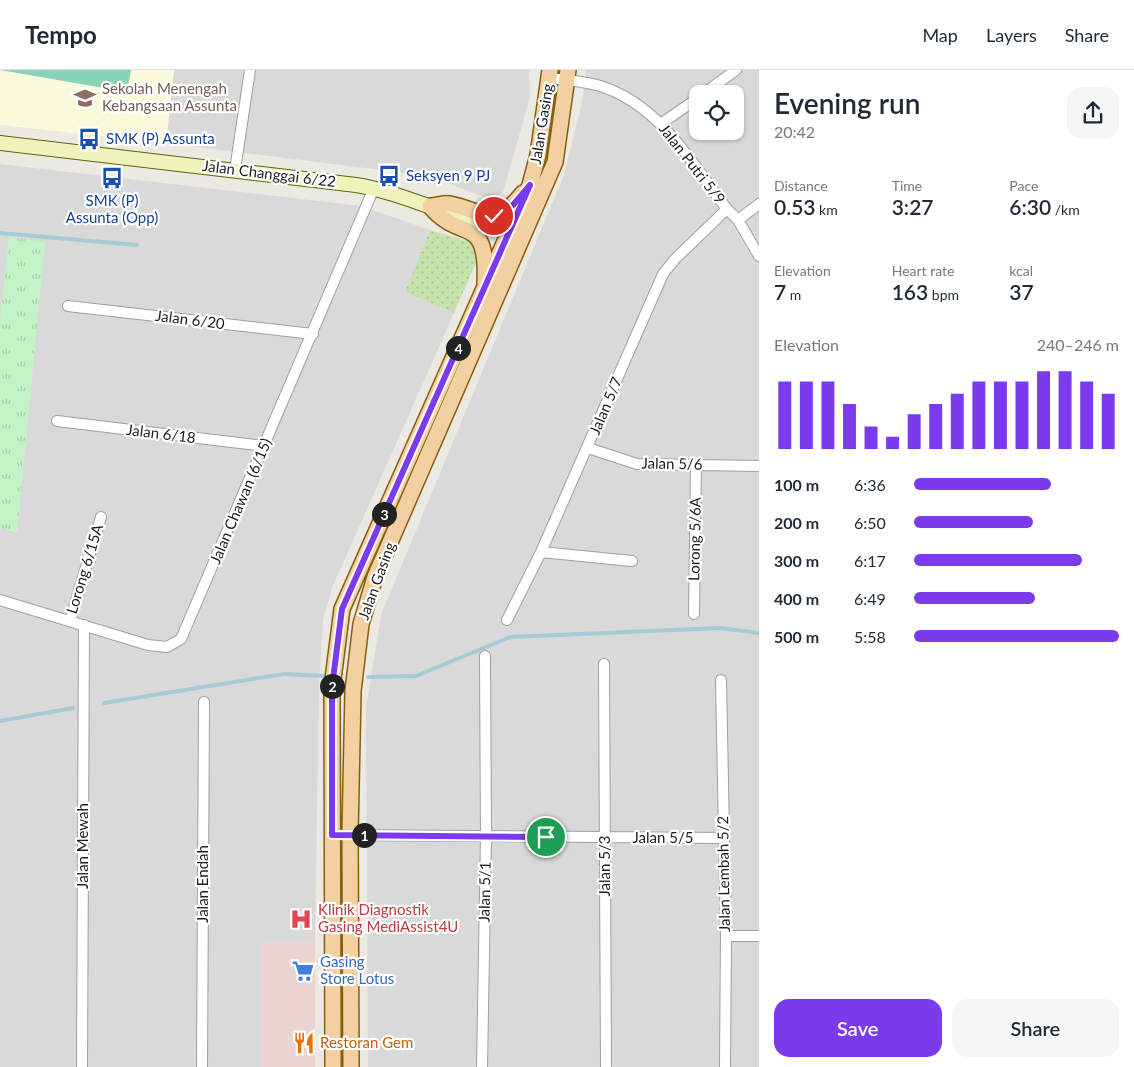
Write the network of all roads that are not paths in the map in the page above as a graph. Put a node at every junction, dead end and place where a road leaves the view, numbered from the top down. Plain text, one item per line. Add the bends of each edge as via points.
1 (250, 70) edge
2 (736, 70) edge
3 (549, 74) edge
4 (568, 75) edge
5 (715, 85) edge
6 (689, 104) edge
7 (662, 123) junction
8 (0, 143) edge
9 (235, 170) junction
10 (530, 185) junction
11 (374, 188) junction
12 (759, 204) edge
13 (430, 206) junction
14 (727, 209) junction
15 (530, 220) junction
16 (738, 220) junction
17 (513, 227) junction
18 (759, 256) edge
19 (485, 289) junction
20 (68, 306) dead end
21 (312, 334) junction
22 (57, 421) dead end
23 (265, 446) junction
24 (588, 448) junction
25 (696, 465) junction
26 (759, 466) edge
27 (101, 516) dead end
28 (542, 552) junction
29 (632, 561) dead end
30 (0, 600) edge
31 (694, 614) dead end
32 (507, 620) dead end
33 (70, 621) junction
34 (84, 626) junction
35 (485, 656) dead end
36 (604, 664) dead end
37 (721, 680) dead end
38 (204, 702) dead end
39 (332, 835) junction
40 (350, 835) junction
41 (486, 836) junction
42 (605, 837) junction
43 (723, 838) junction
44 (726, 936) junction
45 (759, 936) edge
46 (82, 1067) edge
47 (202, 1067) edge
48 (333, 1067) edge
49 (351, 1067) edge
50 (482, 1067) edge
51 (606, 1067) edge
52 (725, 1067) edge

1 - 9 street
2 - 5 street
3 - 4 street, Jalan Putri 5/9
3 - 10 main road, Jalan Gasing via 538,155
4 - 7 street, Jalan Putri 5/9 via 622,96
4 - 15 main road, Jalan Gasing via 554,162
6 - 7 street
7 - 14 street, Jalan Putri 5/9
8 - 9 street, Jalan Changgai 6/22
9 - 11 street, Jalan Changgai 6/22
10 - 13 main road via 513,205 494,216 483,216 449,204
10 - 17 main road, Jalan Gasing
11 - 13 street, Jalan Changgai 6/22
11 - 21 street, Jalan Chawan (6/15)
12 - 16 street
13 - 17 street, Jalan Changgai 6/22 via 477,224
13 - 19 main road via 440,218 467,229 481,243 485,252
14 - 16 street, Jalan Putri 5/9
14 - 24 street, Jalan 5/7 via 675,259 664,274
15 - 17 street, Jalan Changgai 6/22
15 - 40 main road, Jalan Gasing via 375,577 361,624 353,691
16 - 18 street, Jalan Putri 5/9
17 - 19 main road, Jalan Gasing
19 - 39 main road, Jalan Gasing via 342,609 332,687
20 - 21 street, Jalan 6/20
21 - 23 street, Jalan Chawan (6/15)
22 - 23 street, Jalan 6/18
23 - 34 street, Jalan Chawan (6/15) via 181,639 176,644 158,647
24 - 25 street, Jalan 5/6 via 627,462
24 - 28 street, Jalan 5/7
25 - 26 street, Jalan 5/6
25 - 31 street, Lorong 5/6A
27 - 33 street, Lorong 6/15A
28 - 29 street
28 - 32 street, Jalan 5/7
30 - 33 street, Jalan Chawan (6/15)
33 - 34 street, Jalan Chawan (6/15)
34 - 46 street, Jalan Mewah
35 - 41 street, Jalan 5/1
36 - 42 street, Jalan 5/3
37 - 43 street, Jalan Lembah 5/2
38 - 47 street, Jalan Endah
39 - 40 street, Jalan 5/5
39 - 48 main road, Jalan Gasing
40 - 41 street, Jalan 5/5
40 - 49 main road, Jalan Gasing
41 - 42 street, Jalan 5/5
41 - 50 street, Jalan 5/1
42 - 43 street, Jalan 5/5
42 - 51 street, Jalan 5/3
43 - 44 street, Jalan Lembah 5/2
44 - 45 street
44 - 52 street, Jalan Lembah 5/2

